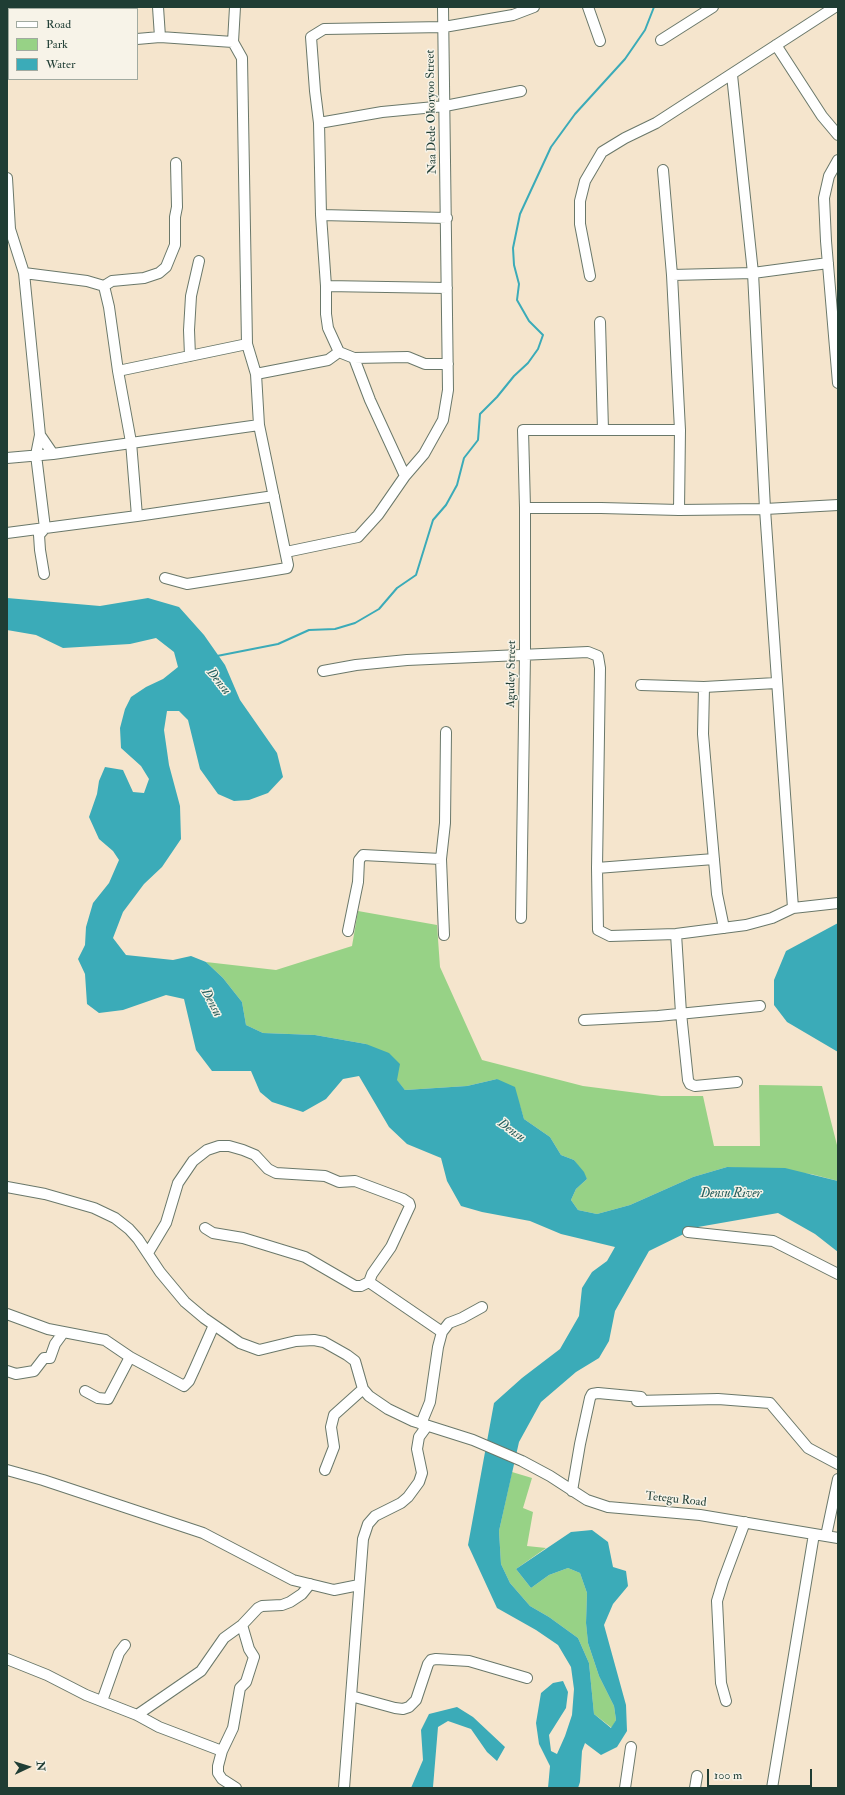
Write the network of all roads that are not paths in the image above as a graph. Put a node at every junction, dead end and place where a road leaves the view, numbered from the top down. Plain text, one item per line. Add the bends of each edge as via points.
1 (158, 7) edge
2 (235, 7) edge
3 (443, 7) edge
4 (534, 7) edge
5 (588, 7) edge
6 (713, 7) edge
7 (835, 7) edge
8 (838, 11) edge
9 (444, 27) junction
10 (160, 37) junction
11 (138, 39) edge
12 (661, 40) dead end
13 (600, 41) dead end
14 (233, 42) junction
15 (776, 45) junction
16 (732, 74) junction
17 (521, 91) dead end
18 (445, 106) junction
19 (319, 123) junction
20 (838, 135) edge
21 (838, 160) edge
22 (176, 163) dead end
23 (663, 170) dead end
24 (7, 178) edge
25 (7, 183) edge
26 (7, 194) edge
27 (321, 216) junction
28 (447, 218) junction
29 (199, 261) dead end
30 (828, 263) junction
31 (24, 273) junction
32 (752, 273) junction
33 (672, 275) junction
34 (590, 276) dead end
35 (104, 286) junction
36 (326, 286) junction
37 (447, 288) junction
38 (600, 322) dead end
39 (836, 329) edge
40 (247, 344) junction
41 (339, 352) junction
42 (190, 356) junction
43 (354, 358) junction
44 (448, 364) junction
45 (118, 371) junction
46 (256, 374) junction
47 (838, 383) edge
48 (259, 425) junction
49 (603, 430) junction
50 (680, 430) junction
51 (40, 434) junction
52 (131, 442) junction
53 (53, 454) junction
54 (36, 456) junction
55 (7, 458) edge
56 (405, 476) junction
57 (274, 496) junction
58 (838, 505) edge
59 (525, 508) junction
60 (765, 509) junction
61 (679, 510) junction
62 (138, 516) junction
63 (45, 528) junction
64 (7, 533) edge
65 (286, 552) junction
66 (44, 574) dead end
67 (165, 578) dead end
68 (525, 654) junction
69 (322, 671) dead end
70 (776, 683) junction
71 (641, 685) dead end
72 (704, 687) junction
73 (446, 732) dead end
74 (714, 858) junction
75 (442, 860) junction
76 (597, 868) junction
77 (838, 903) edge
78 (793, 908) junction
79 (521, 918) dead end
80 (724, 928) junction
81 (348, 931) dead end
82 (676, 934) junction
83 (444, 935) dead end
84 (760, 1006) dead end
85 (681, 1013) junction
86 (584, 1020) dead end
87 (737, 1082) dead end
88 (7, 1188) edge
89 (205, 1228) dead end
90 (688, 1232) dead end
91 (148, 1253) junction
92 (838, 1274) edge
93 (369, 1282) junction
94 (482, 1307) dead end
95 (7, 1314) edge
96 (214, 1325) junction
97 (442, 1332) junction
98 (63, 1333) junction
99 (130, 1357) junction
100 (7, 1371) edge
101 (363, 1389) junction
102 (85, 1390) dead end
103 (424, 1425) junction
104 (838, 1464) edge
105 (7, 1470) edge
106 (325, 1470) dead end
107 (838, 1479) edge
108 (572, 1491) junction
109 (745, 1522) junction
110 (814, 1534) junction
111 (826, 1536) junction
112 (838, 1538) edge
113 (310, 1584) junction
114 (359, 1585) junction
115 (242, 1625) junction
116 (125, 1645) dead end
117 (7, 1659) edge
118 (527, 1678) dead end
119 (352, 1696) junction
120 (102, 1701) junction
121 (726, 1701) dead end
122 (137, 1715) junction
123 (631, 1747) dead end
124 (222, 1751) junction
125 (697, 1776) dead end
126 (221, 1784) edge
127 (236, 1788) edge
128 (344, 1788) edge
129 (625, 1788) edge
130 (695, 1788) edge
131 (772, 1788) edge

1 - 10 street
2 - 14 street
3 - 9 street, Naa Dede Okoryoo Street
4 - 9 street via 512,15
5 - 13 street
6 - 12 street
7 - 8 street
7 - 15 street
9 - 18 street, Naa Dede Okoryoo Street
9 - 19 street via 324,29 311,37 314,91
10 - 11 street
10 - 14 street
14 - 40 street via 242,58
15 - 16 street
15 - 20 street via 822,116
16 - 32 street
16 - 34 street via 656,122 602,152 585,181 580,201 580,224
17 - 18 street
18 - 19 street via 382,112
18 - 28 street, Naa Dede Okoryoo Street
19 - 27 street
21 - 30 street via 829,176 824,198
22 - 35 street via 175,245 166,267 159,273 144,278 112,281
23 - 33 street
24 - 25 street
25 - 26 street
26 - 31 street via 10,229
27 - 28 street
27 - 36 street
28 - 37 street, Naa Dede Okoryoo Street
29 - 42 street via 191,296
30 - 32 street
30 - 39 street
31 - 35 street via 88,281
31 - 51 street
32 - 33 street
32 - 60 street
33 - 50 street
35 - 45 street
36 - 37 street
36 - 41 street via 328,328
37 - 44 street, Naa Dede Okoryoo Street
38 - 49 street
39 - 47 street
40 - 42 street
40 - 46 street
41 - 43 street
41 - 46 street via 328,360
42 - 45 street
43 - 44 street via 408,357 425,364
43 - 56 street
44 - 56 street, Naa Dede Okoryoo Street via 448,390 443,420 424,454
45 - 52 street
46 - 48 street
48 - 52 street
48 - 57 street
49 - 50 street
49 - 59 street, Agudey Street via 523,430
50 - 61 street
51 - 53 street
51 - 54 street
52 - 53 street
52 - 62 street
53 - 54 street
54 - 55 street
54 - 63 street
56 - 65 street, Naa Dede Okoryoo Street via 378,515 358,537
57 - 62 street
57 - 65 street
58 - 60 street
59 - 61 street
59 - 68 street, Agudey Street
60 - 61 street
60 - 70 street
62 - 63 street
63 - 64 street
63 - 66 street via 39,535
65 - 67 street via 287,568 187,584
68 - 69 street via 407,660
68 - 76 street via 588,652 598,656 600,668
68 - 79 street, Agudey Street
70 - 72 street
70 - 78 street
71 - 72 street
72 - 74 street via 703,734
73 - 75 street
74 - 76 street
74 - 80 street via 717,894
75 - 81 street via 363,855
75 - 83 street
76 - 82 street via 598,930 610,936
77 - 78 street
78 - 80 street via 772,918
80 - 82 street
82 - 85 street
84 - 85 street
85 - 86 street
85 - 87 street via 690,1084 695,1086
88 - 91 street via 45,1194 94,1208 115,1218 129,1229
89 - 93 street via 213,1233 243,1238 305,1257 355,1286
90 - 92 street via 773,1240
91 - 93 street via 166,1223 178,1183 193,1161 207,1150 228,1146 255,1155 268,1169 276,1173 326,1176 339,1182 355,1181 409,1203 408,1212 391,1247 374,1270
91 - 96 street via 185,1302
93 - 97 street
94 - 97 street via 449,1323
95 - 98 street
96 - 99 street via 184,1386
96 - 101 street via 240,1343 259,1350 296,1341 324,1342 355,1361
97 - 103 street
98 - 99 street via 105,1340
98 - 100 street via 55,1344 50,1358 44,1358 34,1371 16,1374
99 - 102 street via 108,1399 98,1398
101 - 103 street, Tetegu Road via 388,1409
101 - 106 street via 334,1414 331,1427 334,1447
103 - 108 street, Tetegu Road via 473,1440 522,1461
103 - 114 street via 417,1449 422,1473 419,1482 402,1503 375,1516 368,1524 361,1556
104 - 108 street via 808,1448 770,1403 718,1399 639,1399 598,1393 592,1394 590,1398
105 - 113 street via 203,1533 281,1575
107 - 111 street
108 - 109 street, Tetegu Road via 587,1500 608,1507 693,1514
109 - 110 street, Tetegu Road
109 - 121 street via 717,1601 721,1683
110 - 111 street, Tetegu Road
110 - 131 street
111 - 112 street, Tetegu Road
113 - 114 street via 334,1590
113 - 115 street via 302,1594 290,1602 258,1608
114 - 119 street
115 - 122 street via 224,1638 201,1672
115 - 124 street via 254,1657 246,1682 240,1688 233,1728
116 - 120 street via 119,1653
117 - 120 street
118 - 119 street via 462,1660 436,1659 428,1664 416,1700 409,1708 395,1708
119 - 128 street
120 - 122 street
122 - 124 street via 159,1727
123 - 129 street
124 - 126 street via 218,1773
125 - 130 street
126 - 127 street

